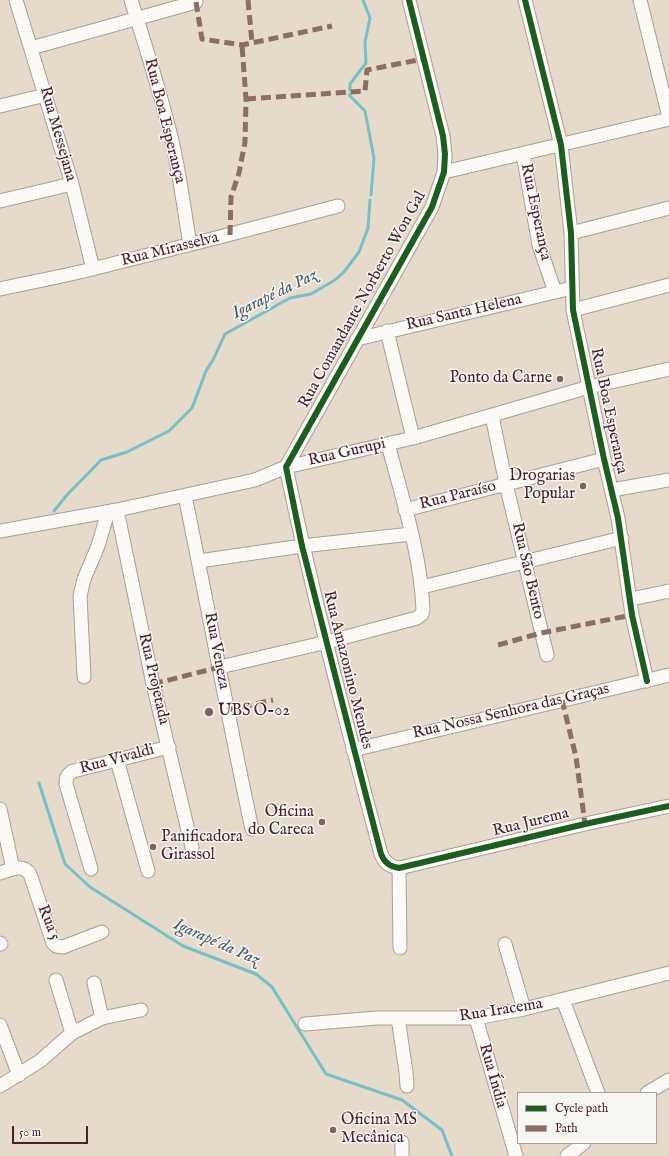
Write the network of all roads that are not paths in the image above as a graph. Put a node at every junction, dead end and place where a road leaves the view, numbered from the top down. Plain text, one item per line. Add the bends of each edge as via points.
1 (16, 0) edge
2 (131, 0) edge
3 (409, 0) edge
4 (525, 0) edge
5 (640, 0) edge
6 (196, 2) dead end
7 (137, 19) junction
8 (31, 48) junction
9 (46, 95) junction
10 (0, 106) edge
11 (669, 118) edge
12 (561, 145) junction
13 (523, 154) junction
14 (444, 172) junction
15 (72, 184) junction
16 (0, 201) edge
17 (338, 206) dead end
18 (669, 208) edge
19 (571, 233) junction
20 (190, 244) junction
21 (93, 269) junction
22 (669, 285) edge
23 (572, 288) junction
24 (0, 290) edge
25 (555, 292) junction
26 (573, 310) junction
27 (387, 331) junction
28 (357, 340) junction
29 (669, 369) edge
30 (589, 388) junction
31 (492, 416) junction
32 (413, 438) junction
33 (388, 444) junction
34 (604, 459) junction
35 (286, 467) junction
36 (669, 480) edge
37 (506, 484) junction
38 (612, 490) junction
39 (185, 496) junction
40 (405, 510) junction
41 (112, 511) junction
42 (0, 531) edge
43 (411, 534) junction
44 (622, 538) junction
45 (302, 546) junction
46 (198, 561) junction
47 (524, 561) junction
48 (422, 587) junction
49 (669, 591) edge
50 (631, 599) junction
51 (327, 642) junction
52 (547, 655) dead end
53 (220, 667) junction
54 (669, 675) edge
55 (84, 677) dead end
56 (647, 681) junction
57 (169, 747) junction
58 (353, 750) junction
59 (117, 760) junction
60 (669, 806) edge
61 (0, 809) edge
62 (252, 829) dead end
63 (192, 847) dead end
64 (13, 869) junction
65 (91, 869) dead end
66 (148, 871) dead end
67 (0, 873) edge
68 (399, 874) junction
69 (102, 932) dead end
70 (505, 944) dead end
71 (400, 948) dead end
72 (669, 973) edge
73 (56, 980) dead end
74 (94, 983) dead end
75 (562, 1000) junction
76 (524, 1009) junction
77 (140, 1010) dead end
78 (102, 1018) junction
79 (398, 1018) junction
80 (476, 1018) junction
81 (306, 1024) dead end
82 (0, 1025) edge
83 (72, 1033) junction
84 (18, 1075) junction
85 (669, 1080) edge
86 (0, 1086) edge
87 (407, 1086) dead end
88 (598, 1092) edge
89 (649, 1092) edge
90 (402, 1142) dead end
91 (583, 1144) edge
92 (402, 1156) edge
93 (516, 1156) edge
94 (567, 1156) edge

1 - 8 street, Rua Messejana
2 - 7 street, Rua Boa Esperança
3 - 14 street, Rua Comandante Norberto Won Gal via 440,122 445,154
4 - 12 street, Rua Boa Esperança
5 - 11 street
6 - 7 street
7 - 8 street
7 - 20 street, Rua Boa Esperança via 172,143
8 - 9 street, Rua Messejana
9 - 10 street
9 - 15 street, Rua Messejana
11 - 12 street
12 - 13 street
12 - 19 street, Rua Boa Esperança
13 - 14 street
13 - 25 street, Rua Esperança via 539,245
14 - 28 street, Rua Comandante Norberto Won Gal via 432,207
15 - 16 street
15 - 21 street, Rua Messejana
17 - 20 street, Rua Mirasselva
18 - 19 street
19 - 23 street, Rua Boa Esperança
20 - 21 street, Rua Mirasselva
21 - 24 street, Rua Mirasselva
22 - 26 street
23 - 25 street, Rua Santa Helena
23 - 26 street, Rua Boa Esperança
25 - 27 street, Rua Santa Helena
26 - 30 street, Rua Boa Esperança
27 - 28 street, Rua Santa Helena
27 - 32 street
28 - 35 street, Rua Comandante Norberto Won Gal
29 - 30 street, Rua Gurupi
30 - 31 street, Rua Gurupi
30 - 34 street, Rua Boa Esperança
31 - 32 street, Rua Gurupi
31 - 37 street, Rua São Bento
32 - 33 street, Rua Gurupi
33 - 35 street, Rua Gurupi
33 - 40 street
34 - 37 street, Rua Paraíso
34 - 38 street, Rua Boa Esperança
35 - 39 street, Rua Gurupi via 255,480
35 - 45 street, Rua Amazonino Mendes
36 - 38 street
37 - 40 street, Rua Paraíso
37 - 47 street, Rua São Bento
38 - 44 street, Rua Boa Esperança
39 - 41 street, Rua Gurupi
39 - 46 street, Rua Veneza
40 - 43 street
41 - 42 street, Rua Gurupi
41 - 55 street via 84,579 80,596
41 - 57 street, Rua Projetada
43 - 45 street
43 - 48 street
44 - 47 street
44 - 50 street, Rua Boa Esperança
45 - 46 street
45 - 51 street, Rua Amazonino Mendes
46 - 53 street, Rua Veneza
47 - 48 street
47 - 52 street, Rua São Bento
48 - 51 street via 423,610 417,618
49 - 50 street
50 - 56 street, Rua Boa Esperança via 632,615
51 - 53 street
51 - 58 street, Rua Amazonino Mendes
53 - 62 street, Rua Veneza
54 - 56 street, Rua Nossa Senhora das Graças
56 - 58 street, Rua Nossa Senhora das Graças
57 - 59 street, Rua Vivaldi
57 - 63 street, Rua Projetada
58 - 68 street, Rua Amazonino Mendes via 381,854
59 - 65 street, Rua Vivaldi via 73,771 66,779
59 - 66 street
60 - 68 street, Rua Jurema via 585,824
61 - 64 street
64 - 67 street
64 - 69 street, Rua 5 via 23,867 30,874 56,946 63,946
68 - 71 street
70 - 76 street
72 - 75 street, Rua Iracema
73 - 83 street
74 - 78 street
75 - 76 street, Rua Iracema
75 - 88 street
76 - 80 street, Rua Iracema
77 - 78 street
78 - 83 street
79 - 80 street, Rua Iracema
79 - 81 street, Rua Iracema
79 - 87 street
80 - 93 street, Rua Índia
82 - 84 street
83 - 84 street via 40,1061
84 - 86 street
85 - 89 street
90 - 92 street
91 - 94 street

